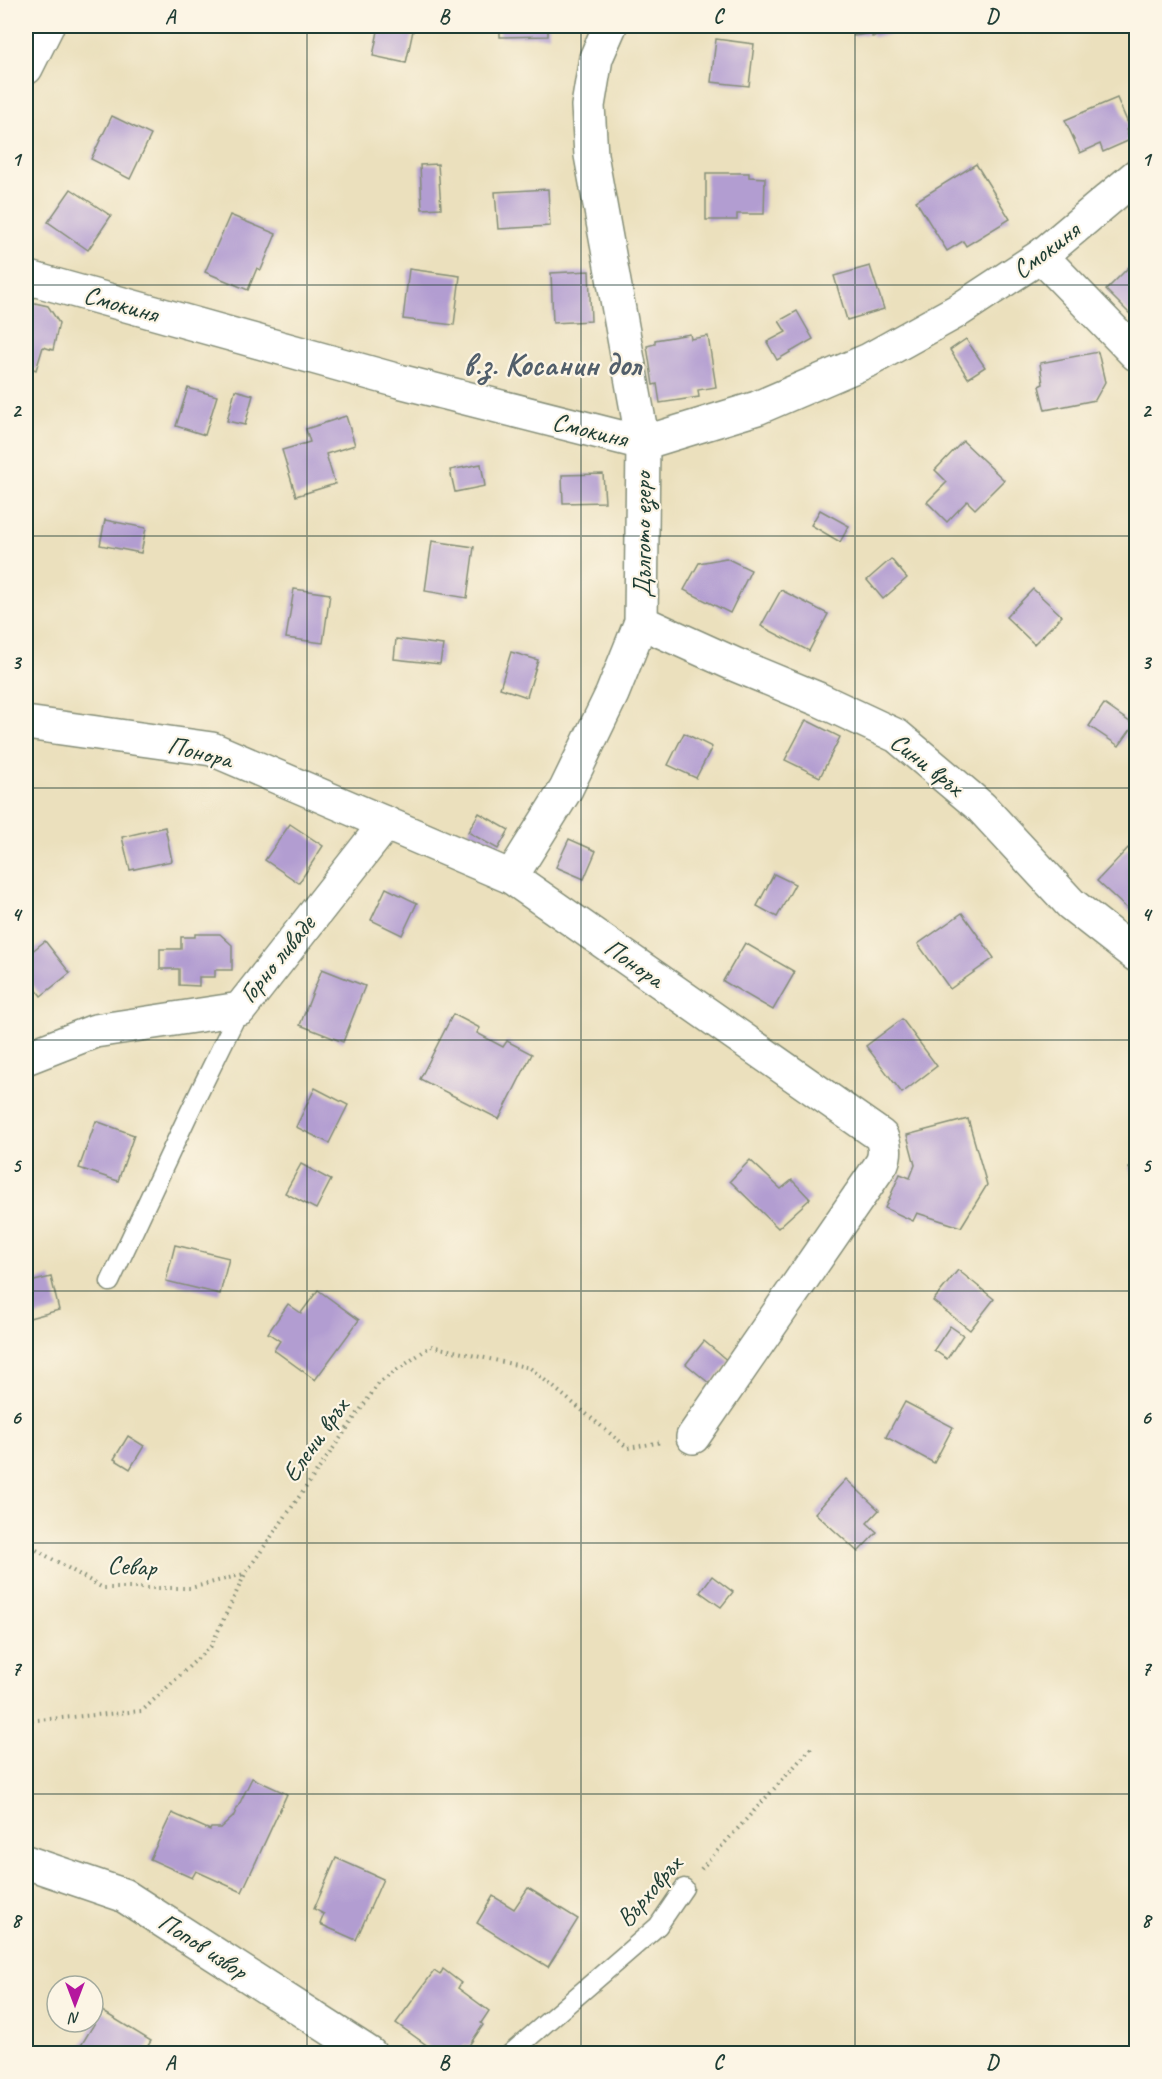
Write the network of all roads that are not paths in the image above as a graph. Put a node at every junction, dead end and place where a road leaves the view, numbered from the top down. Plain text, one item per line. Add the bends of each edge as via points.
1 (47, 26) edge
2 (610, 26) edge
3 (26, 68) edge
4 (1137, 176) edge
5 (1041, 256) junction
6 (26, 277) edge
7 (1137, 354) edge
8 (643, 443) junction
9 (641, 622) junction
10 (26, 723) edge
11 (386, 823) junction
12 (511, 877) junction
13 (1137, 955) edge
14 (240, 1009) junction
15 (26, 1058) edge
16 (111, 1282) dead end
17 (693, 1437) road end
18 (26, 1862) edge
19 (684, 1888) road end
20 (370, 2054) edge
21 (510, 2054) edge

1 - 3 street
2 - 8 street, Дългото езеро via 596,58 588,106 591,156
4 - 5 street, Смокиня
5 - 7 street
5 - 8 street, Смокиня via 959,310 869,360 758,408
6 - 8 street, Смокиня via 399,381
8 - 9 street, Дългото езеро
9 - 12 street, Дългото езеро via 612,694 566,789
9 - 13 street, Сини връх via 897,736 981,807 1071,904
10 - 11 street, Понора via 212,749
11 - 12 street, Понора
11 - 14 street, Горно ливаде
12 - 17 street, Понора via 874,1130 885,1145 882,1163
14 - 15 street, Горно ливаде via 94,1031
14 - 16 lane
18 - 20 street, Попов извор via 123,1895
19 - 21 lane, Върховръх via 658,1926

